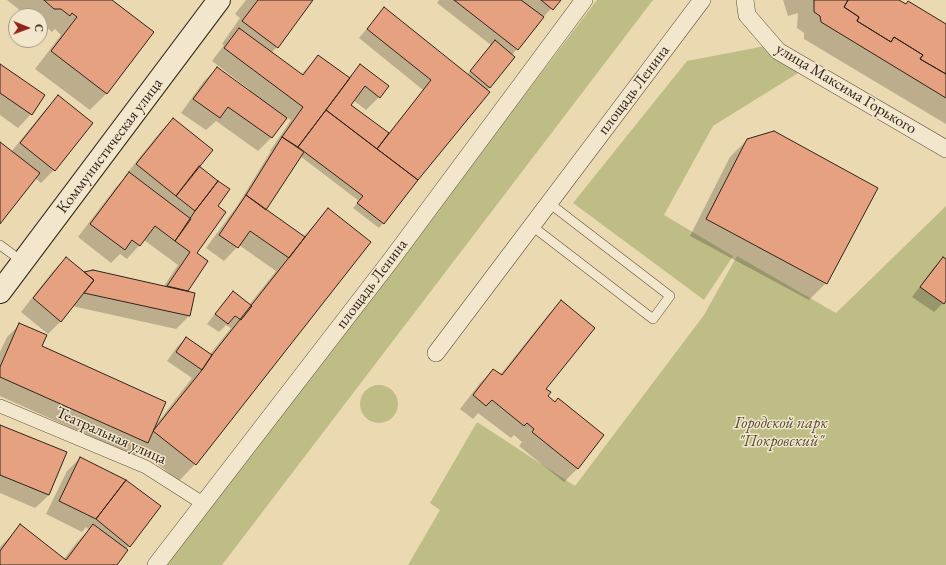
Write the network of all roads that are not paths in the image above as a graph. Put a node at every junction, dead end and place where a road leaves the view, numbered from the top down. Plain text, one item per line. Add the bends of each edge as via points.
1 (219, 0) edge
2 (584, 0) edge
3 (702, 0) edge
4 (745, 0) edge
5 (946, 149) edge
6 (549, 203) junction
7 (532, 226) junction
8 (0, 245) edge
9 (23, 262) junction
10 (0, 292) edge
11 (436, 353) dead end
12 (0, 406) edge
13 (204, 504) junction
14 (156, 565) edge

1 - 9 main road, Коммунистическая улица
2 - 13 street, площадь Ленина via 391,260
3 - 6 street, площадь Ленина
4 - 5 street, улица Максима Горького via 747,16 778,51
6 - 7 street, площадь Ленина
6 - 7 lane via 670,296 652,319
7 - 11 street, площадь Ленина
8 - 9 lane
9 - 10 main road, Коммунистическая улица
12 - 13 street, Театральная улица via 146,467
13 - 14 street, площадь Ленина

